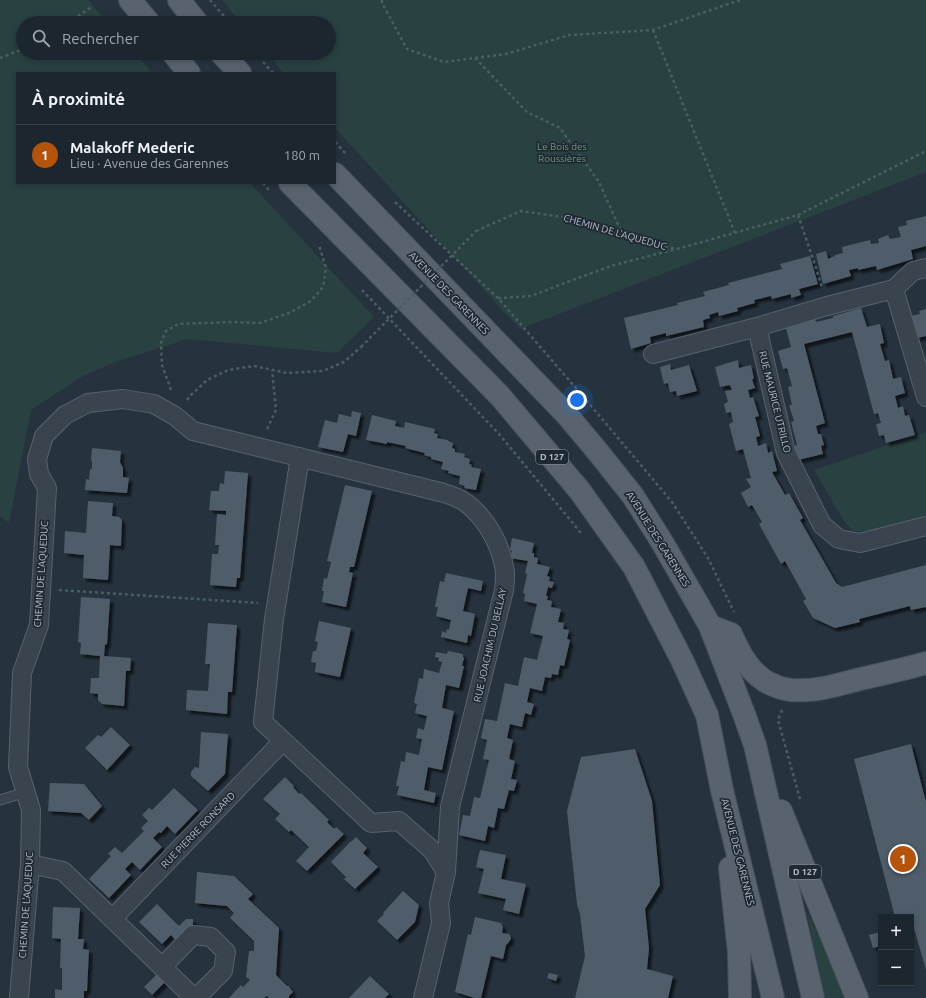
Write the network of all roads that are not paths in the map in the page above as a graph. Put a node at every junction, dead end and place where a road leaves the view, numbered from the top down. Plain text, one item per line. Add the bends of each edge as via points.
1 (130, 0) edge
2 (179, 0) edge
3 (143, 16) edge
4 (192, 16) edge
5 (179, 60) edge
6 (228, 60) edge
7 (189, 72) edge
8 (239, 72) edge
9 (336, 175) edge
10 (282, 188) edge
11 (926, 268) edge
12 (894, 289) junction
13 (757, 327) junction
14 (653, 354) dead end
15 (926, 397) edge
16 (175, 416) joint
17 (300, 457) junction
18 (926, 526) edge
19 (710, 626) junction
20 (926, 663) edge
21 (283, 741) junction
22 (755, 745) junction
23 (722, 790) junction
24 (26, 792) junction
25 (0, 800) edge
26 (30, 864) junction
27 (446, 872) junction
28 (112, 919) junction
29 (162, 967) junction
30 (19, 998) edge
31 (195, 998) edge
32 (423, 998) edge
33 (740, 998) edge
34 (774, 998) edge
35 (813, 998) edge
36 (857, 998) edge

1 - 3 main road
2 - 4 main road
5 - 7 main road
6 - 8 main road
9 - 19 main road, AVENUE DES GARENNES / D 127 via 567,415 598,452 633,496
10 - 23 main road, AVENUE DES GARENNES / D 127 via 500,396 580,491 634,567 682,660 707,715
11 - 12 street via 913,271
12 - 13 street
12 - 15 street
13 - 14 street
13 - 18 street, RUE MAURICE UTRILLO via 786,453 822,526 839,539 860,543
16 - 17 street, RUE JOACHIM DU BELLAY via 193,431
16 - 24 street, CHEMIN DE L'AQUEDUC via 154,404 123,399 88,403 65,415 44,436 37,459 39,474 47,488 39,625 22,673 18,767
17 - 21 street via 274,618 264,722
17 - 27 street, RUE JOACHIM DU BELLAY via 444,492 458,498 471,506 482,518 498,544 505,573 504,590 450,807
19 - 20 main road via 731,634 742,657 765,681 789,690 834,686
19 - 22 main road, AVENUE DES GARENNES / D 127
21 - 27 street via 371,823 398,821 432,850
21 - 28 street, RUE PIERRE RONSARD
22 - 35 main road, AVENUE DES GARENNES
22 - 36 main road, D 127
23 - 33 main road, D 127 via 723,832 739,952
23 - 34 main road, AVENUE DES GARENNES
24 - 25 lane
24 - 26 street, CHEMIN DE L'AQUEDUC via 31,810
26 - 28 street via 63,872
26 - 30 street, CHEMIN DE L'AQUEDUC
27 - 32 street, RUE JOACHIM DU BELLAY via 438,903 441,924
28 - 29 street
29 - 31 street
29 - 31 street via 193,935 211,937 226,952 223,971

